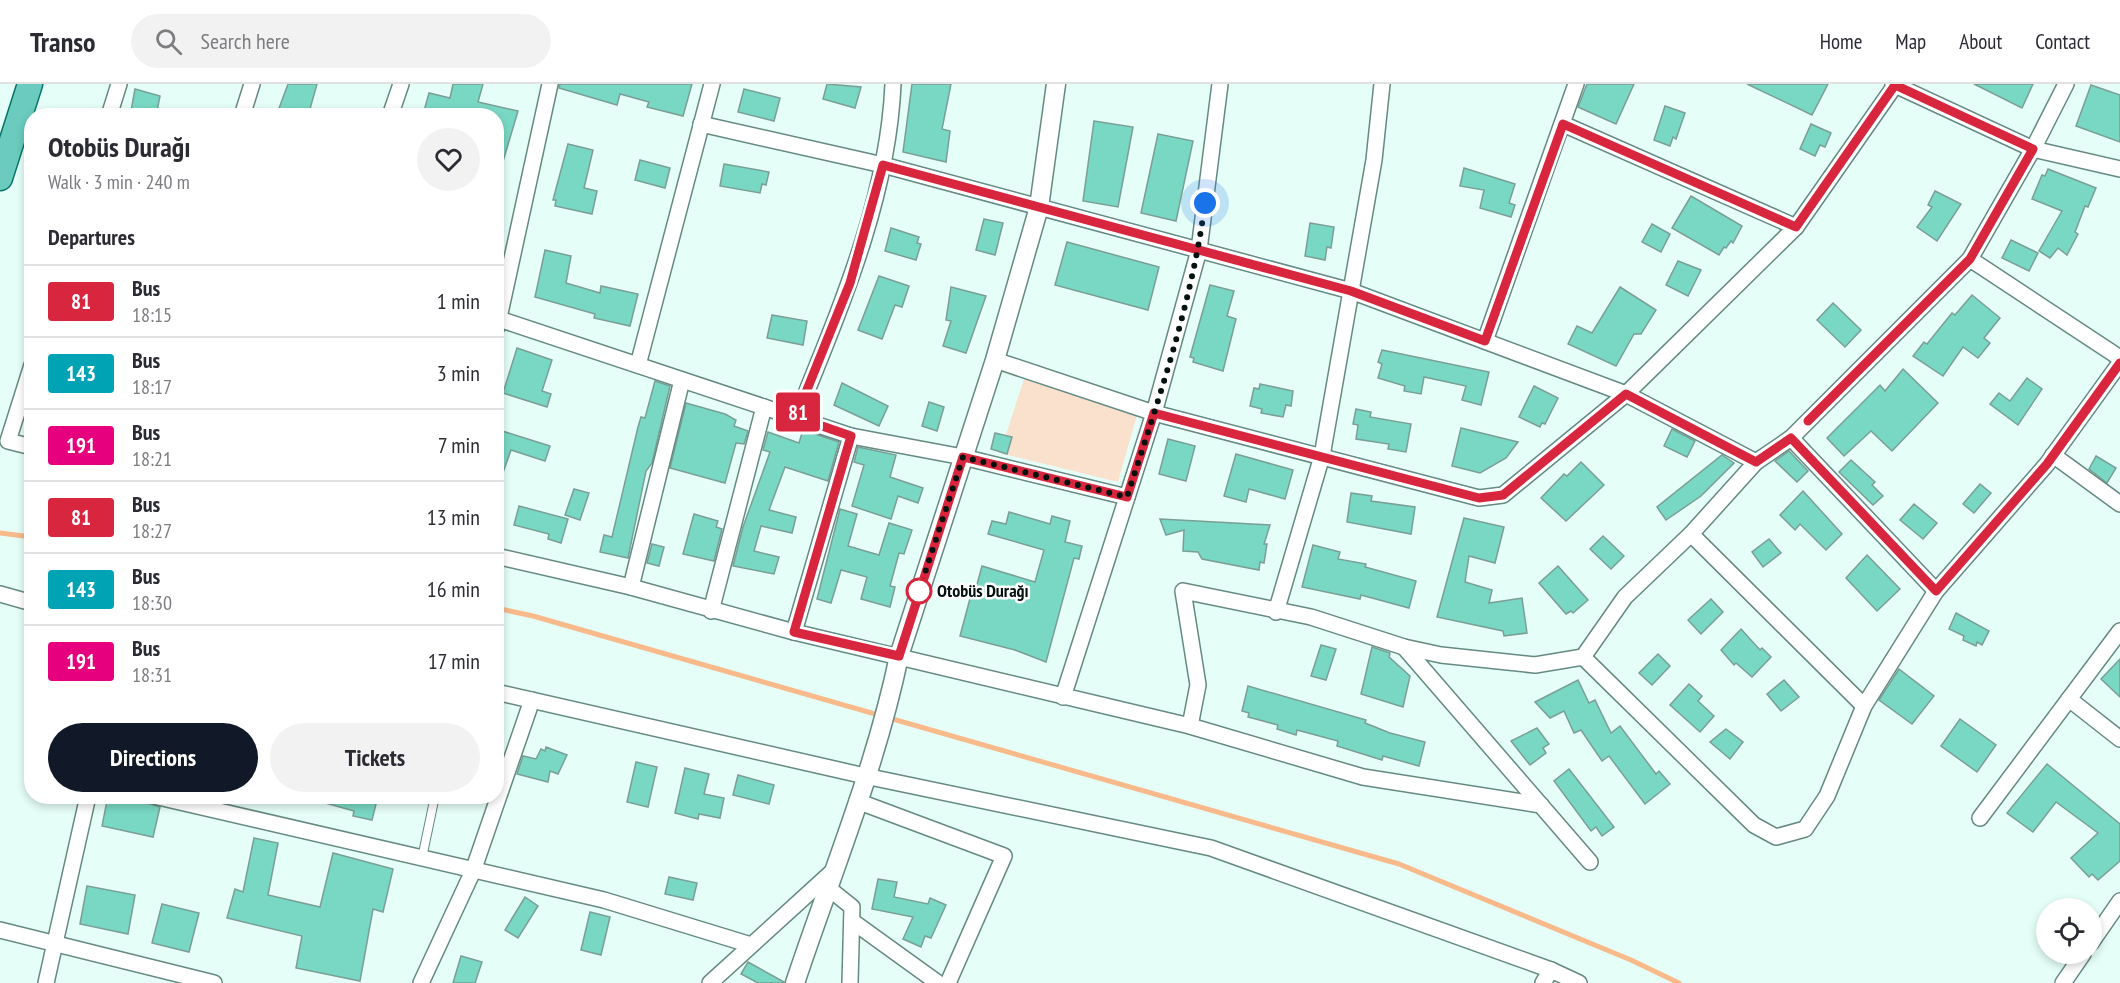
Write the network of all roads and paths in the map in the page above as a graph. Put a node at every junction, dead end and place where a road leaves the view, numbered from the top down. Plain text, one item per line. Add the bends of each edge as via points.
1 (30, 84) edge
2 (119, 84) edge
3 (252, 84) edge
4 (400, 84) edge
5 (550, 84) edge
6 (712, 84) edge
7 (893, 84) edge
8 (1056, 84) edge
9 (1221, 84) edge
10 (1382, 84) edge
11 (1576, 84) edge
12 (1895, 84) edge
13 (2066, 84) edge
14 (112, 108) edge
15 (244, 108) edge
16 (392, 108) edge
17 (701, 124) junction
18 (1563, 124) junction
19 (2033, 149) junction
20 (883, 165) junction
21 (2120, 169) edge
22 (0, 178) edge
23 (1039, 207) junction
24 (1796, 227) junction
25 (1199, 250) junction
26 (1970, 259) junction
27 (1351, 291) junction
28 (504, 295) edge
29 (504, 324) edge
30 (1485, 341) junction
31 (2120, 358) edge
32 (995, 360) junction
33 (2120, 363) edge
34 (638, 365) junction
35 (682, 380) junction
36 (24, 390) edge
37 (1626, 394) junction
38 (764, 407) junction
39 (1154, 413) junction
40 (796, 417) junction
41 (851, 436) junction
42 (1791, 438) junction
43 (24, 445) edge
44 (2053, 455) junction
45 (1322, 456) junction
46 (963, 457) junction
47 (1756, 462) junction
48 (1127, 497) junction
49 (2120, 504) edge
50 (1691, 534) junction
51 (504, 558) edge
52 (631, 587) junction
53 (1936, 591) junction
54 (0, 594) edge
55 (24, 601) edge
56 (711, 611) junction
57 (1276, 612) junction
58 (2120, 631) edge
59 (794, 632) junction
60 (1404, 647) junction
61 (899, 656) junction
62 (1583, 657) junction
63 (504, 694) edge
64 (1064, 697) junction
65 (2069, 699) junction
66 (532, 700) junction
67 (1864, 706) junction
68 (1190, 726) junction
69 (2120, 739) edge
70 (867, 770) junction
71 (504, 781) edge
72 (857, 801) junction
73 (86, 804) edge
74 (189, 804) edge
75 (433, 804) edge
76 (496, 804) edge
77 (1541, 805) junction
78 (1980, 818) dead end
79 (422, 858) junction
80 (1590, 862) dead end
81 (473, 871) junction
82 (830, 879) junction
83 (2120, 901) edge
84 (852, 921) junction
85 (2102, 927) edge
86 (0, 930) edge
87 (57, 943) junction
88 (751, 945) junction
89 (2076, 964) edge
90 (1547, 976) edge
91 (46, 983) edge
92 (214, 983) edge
93 (421, 983) edge
94 (710, 983) edge
95 (795, 983) edge
96 (850, 983) edge
97 (938, 983) edge
98 (948, 983) edge
99 (1579, 983) edge
100 (2063, 983) edge

1 - 22 main road
2 - 14 street
3 - 15 street
4 - 16 street
5 - 28 street
6 - 17 street
7 - 20 street
8 - 23 street
9 - 25 street
10 - 27 street via 1374,160
11 - 18 street
12 - 19 street
12 - 24 street
13 - 19 street
17 - 20 street
17 - 34 street
18 - 24 street
18 - 30 street
19 - 21 street
19 - 26 street
20 - 23 street
20 - 40 street via 850,283
23 - 25 street
23 - 32 street
24 - 37 street
25 - 27 street
25 - 39 street
26 - 31 street
26 - 42 street
27 - 30 street
27 - 45 street
29 - 34 street
30 - 37 street
32 - 39 street
32 - 46 street
33 - 44 street
34 - 35 street
35 - 38 street
35 - 52 street
36 - 43 street via 8,441
37 - 45 street via 1503,495 1479,498
37 - 47 street
38 - 40 street
38 - 56 street
39 - 45 street
39 - 48 street
40 - 41 street
41 - 46 street
41 - 59 street
42 - 47 street
42 - 53 street
44 - 49 street
44 - 53 street
45 - 57 street
46 - 48 street
46 - 61 street
47 - 50 street
48 - 64 street
50 - 62 street via 1625,597
50 - 67 street
51 - 52 street
52 - 56 street
53 - 67 street
54 - 55 street
56 - 59 street
57 - 60 street via 1311,617
57 - 68 street via 1183,591 1198,685
58 - 65 street
59 - 61 street
60 - 62 street via 1441,656 1535,665
60 - 77 street
61 - 64 street
61 - 70 street
62 - 67 street via 1754,825 1776,837 1805,828 1827,796
63 - 66 street
64 - 68 street
65 - 69 street
65 - 78 street
66 - 70 street
66 - 71 street
68 - 77 street via 1363,777
70 - 72 street
70 - 90 street via 1211,848
72 - 82 street
72 - 98 street via 1004,856
73 - 87 street
74 - 79 street
75 - 79 lane
76 - 81 street
77 - 80 street
79 - 81 street
81 - 88 street via 604,900
81 - 93 street
82 - 84 street via 852,908
82 - 88 street
82 - 95 street
83 - 85 street
84 - 96 street
84 - 97 street
86 - 87 street
87 - 91 street
87 - 92 street
88 - 94 street
89 - 100 street
90 - 99 street

